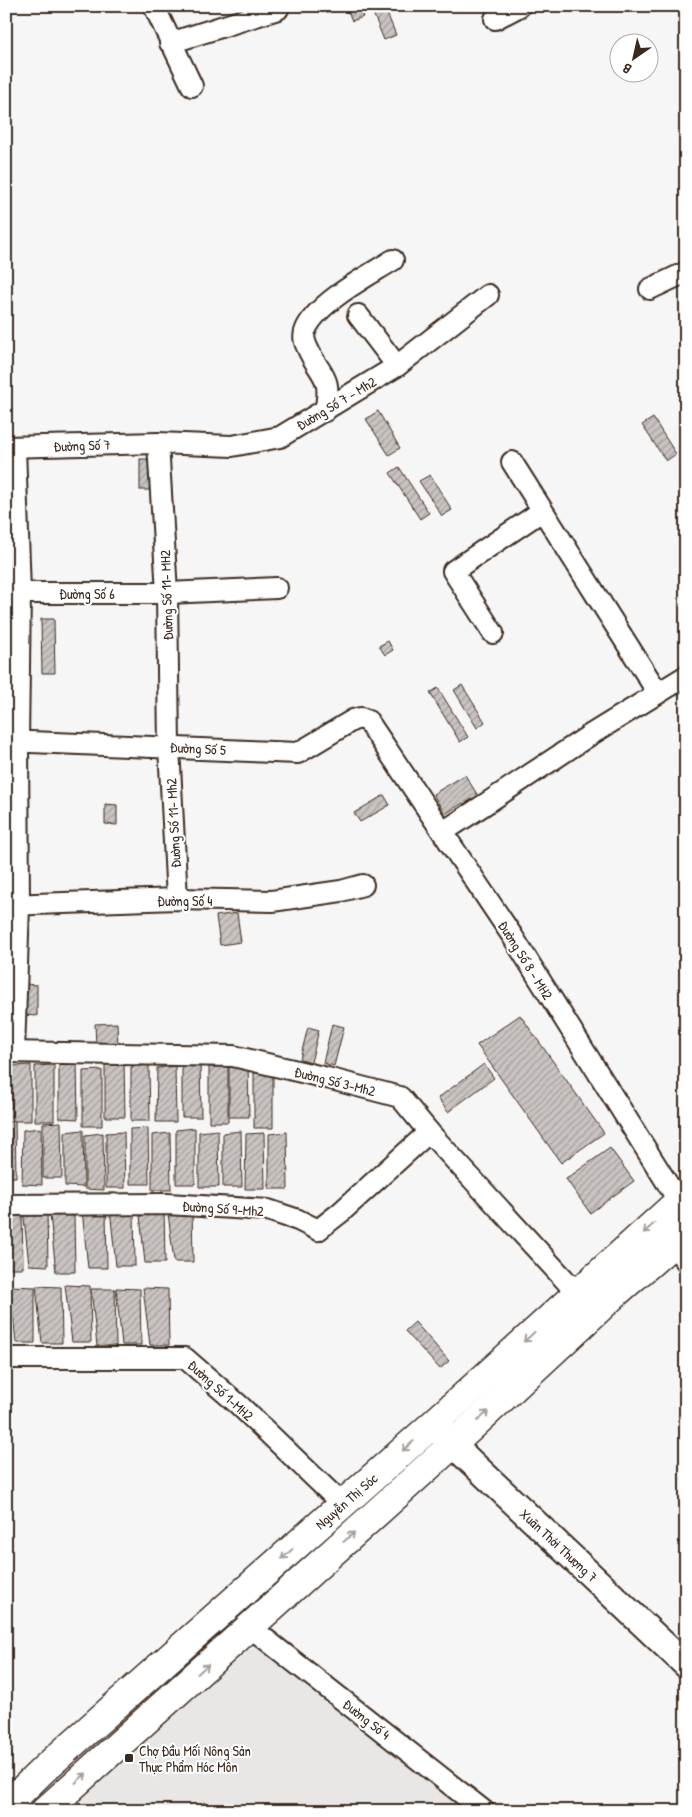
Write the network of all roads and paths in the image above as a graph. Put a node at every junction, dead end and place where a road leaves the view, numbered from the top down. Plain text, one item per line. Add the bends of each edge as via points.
1 (154, 6) edge
2 (520, 6) edge
3 (278, 9) dead end
4 (495, 19) dead end
5 (170, 43) junction
6 (192, 86) dead end
7 (393, 260) dead end
8 (686, 272) edge
9 (650, 289) dead end
10 (488, 295) dead end
11 (358, 315) dead end
12 (398, 366) junction
13 (325, 411) junction
14 (158, 443) junction
15 (11, 447) edge
16 (512, 462) dead end
17 (542, 511) junction
18 (278, 588) dead end
19 (13, 593) edge
20 (167, 593) junction
21 (493, 633) dead end
22 (686, 676) edge
23 (658, 693) junction
24 (368, 721) joint
25 (12, 741) edge
26 (170, 747) junction
27 (443, 832) junction
28 (363, 885) dead end
29 (177, 899) junction
30 (13, 905) edge
31 (10, 1052) edge
32 (428, 1132) junction
33 (682, 1199) edge
34 (6, 1205) edge
35 (681, 1246) edge
36 (577, 1293) junction
37 (6, 1358) edge
38 (432, 1425) junction
39 (452, 1445) junction
40 (342, 1504) junction
41 (250, 1627) junction
42 (686, 1665) edge
43 (6, 1806) edge
44 (46, 1811) edge
45 (484, 1811) edge

1 - 5 street
2 - 4 street
3 - 5 street
5 - 6 street
7 - 13 street via 345,290 305,330 306,347 326,378
8 - 9 street
10 - 12 street, Đường Số 7 - Mh2
11 - 12 street
12 - 13 street, Đường Số 7 - Mh2
13 - 14 street, Đường Số 7 - Mh2 via 280,437 232,446
14 - 15 street, Đường Số 7
14 - 20 street, Đường Số 11- MH2
15 - 19 street
16 - 17 street
17 - 21 street via 453,571
17 - 23 street
18 - 20 street, Đường Số 6
19 - 20 street, Đường Số 6
19 - 25 street
20 - 26 street, Đường Số 11- MH2
22 - 23 street
23 - 27 street
24 - 26 street, Đường Số 5 via 361,718 353,720 298,753
24 - 27 street, Đường Số 8 - MH2
25 - 26 street, Đường Số 5
25 - 30 street
26 - 29 street, Đường Số 11- Mh2
27 - 33 street, Đường Số 8 - MH2
28 - 29 street, Đường Số 4 via 272,901
29 - 30 street, Đường Số 4
30 - 31 street
31 - 32 street, Đường Số 3-Mh2 via 233,1056 400,1098
32 - 34 street, Đường Số 9-Mh2 via 318,1230 268,1210 167,1204
32 - 36 street, Đường Số 3-Mh2
33 -> 36 main road, Nguyễn Thị Sóc
39 -> 35 main road, Nguyễn Thị Sóc via 617,1292
36 -> 38 main road, Nguyễn Thị Sóc
37 - 40 street, Đường Số 1-MH2 via 185,1358
38 - 39 street, Xuân Thới Thượng 7
38 -> 40 main road, Nguyễn Thị Sóc
41 -> 39 main road, Nguyễn Thị Sóc
39 - 42 street, Xuân Thới Thượng 7
40 -> 43 main road, Nguyễn Thị Sóc
44 -> 41 main road, Nguyễn Thị Sóc
41 - 45 street, Đường Số 4

